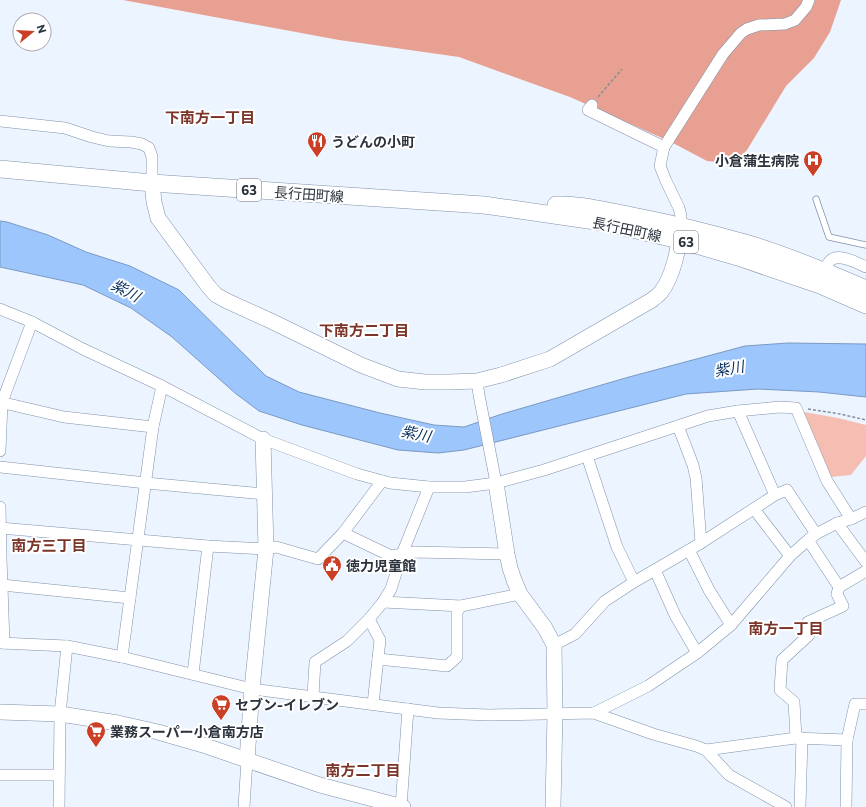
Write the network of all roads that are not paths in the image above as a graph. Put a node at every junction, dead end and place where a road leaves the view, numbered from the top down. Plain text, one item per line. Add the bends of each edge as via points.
1 (809, 0) edge
2 (592, 105) road end
3 (0, 121) edge
4 (664, 147) junction
5 (0, 170) edge
6 (152, 183) junction
7 (816, 199) dead end
8 (680, 233) junction
9 (866, 245) edge
10 (866, 267) edge
11 (823, 278) junction
12 (866, 289) edge
13 (866, 305) edge
14 (0, 310) edge
15 (32, 322) junction
16 (162, 386) junction
17 (478, 388) junction
18 (1, 402) edge
19 (738, 411) junction
20 (678, 426) junction
21 (154, 427) junction
22 (263, 438) junction
23 (0, 451) edge
24 (587, 456) junction
25 (0, 467) edge
26 (382, 481) junction
27 (496, 482) junction
28 (146, 483) junction
29 (429, 487) junction
30 (265, 494) junction
31 (775, 495) junction
32 (0, 507) edge
33 (754, 509) junction
34 (866, 512) edge
35 (851, 519) junction
36 (837, 523) junction
37 (0, 528) edge
38 (343, 533) junction
39 (812, 537) junction
40 (138, 540) junction
41 (701, 543) junction
42 (208, 546) junction
43 (266, 549) junction
44 (689, 550) junction
45 (402, 554) junction
46 (507, 554) junction
47 (790, 556) junction
48 (0, 558) edge
49 (866, 562) edge
50 (655, 570) junction
51 (866, 571) edge
52 (634, 582) junction
53 (2, 585) junction
54 (839, 587) junction
55 (520, 594) junction
56 (130, 598) junction
57 (383, 602) junction
58 (461, 606) junction
59 (369, 619) junction
60 (731, 625) junction
61 (2, 643) edge
62 (554, 645) junction
63 (67, 646) junction
64 (697, 653) junction
65 (122, 657) junction
66 (378, 659) junction
67 (193, 674) junction
68 (252, 689) junction
69 (312, 696) junction
70 (373, 704) junction
71 (866, 704) edge
72 (408, 709) junction
73 (0, 712) edge
74 (594, 713) junction
75 (60, 714) junction
76 (554, 714) junction
77 (799, 738) junction
78 (847, 740) junction
79 (706, 750) junction
80 (247, 760) junction
81 (0, 775) edge
82 (59, 775) junction
83 (59, 807) edge
84 (244, 807) edge
85 (401, 807) edge
86 (553, 807) edge
87 (786, 807) edge
88 (800, 807) edge
89 (846, 807) edge

1 - 4 street via 795,20 785,24 758,25 741,33 723,54
2 - 4 street via 588,110
3 - 6 street via 64,128 109,141 142,144 149,148 152,157
4 - 8 street via 660,166 679,208
5 - 6 main road, 長行田町線 / 63
6 - 8 main road, 長行田町線 / 63 via 484,205
6 - 17 street via 158,218 216,295 361,366 398,379 449,382
7 - 9 lane via 829,237
8 - 11 main road, 長行田町線 / 63 via 738,257
8 - 17 street via 672,272 660,293 652,300 550,359 501,375
10 - 11 street via 838,257 829,262
11 - 12 main road, 長行田町線 / 63
11 - 13 main road, 長行田町線 / 63
14 - 15 street
15 - 16 street
15 - 18 street
16 - 21 street
16 - 22 street
17 - 27 street
18 - 21 street via 64,416
18 - 23 street
19 - 20 street via 708,416
19 - 31 street
19 - 35 street via 796,408 827,481
20 - 24 street
20 - 41 street via 696,478
21 - 28 street
22 - 26 street via 356,474
22 - 30 street
24 - 27 street
24 - 52 street via 617,547
25 - 28 street
26 - 29 street
26 - 38 street
27 - 29 street via 465,487
27 - 46 street
28 - 30 street
28 - 40 street
29 - 45 street
30 - 43 street
31 - 33 street
31 - 39 street via 787,490
32 - 37 street
33 - 41 street
33 - 47 street
34 - 35 street
35 - 36 street
36 - 39 street
36 - 49 street
37 - 40 street
37 - 48 street
38 - 43 street via 318,559 276,547
38 - 45 street via 391,556
39 - 47 street
39 - 54 street
40 - 42 street
40 - 56 street
41 - 44 street
42 - 43 street
42 - 67 street
43 - 68 street
44 - 50 street
44 - 60 street via 709,590
45 - 46 street
45 - 57 street via 391,589
46 - 55 street
47 - 60 street
48 - 53 street
50 - 52 street
50 - 64 street via 675,615
51 - 54 street
52 - 62 street via 605,601 575,634
53 - 56 street
53 - 61 street
54 - 77 street via 837,594 843,606 808,622 809,635 782,660 780,690 794,702
55 - 58 street
55 - 62 street
56 - 65 street
57 - 58 street
57 - 59 street
58 - 66 street via 457,612 457,657 446,666
59 - 66 street via 380,640
59 - 69 street via 347,641 315,662
60 - 64 street
61 - 63 street
62 - 76 street
63 - 65 street
63 - 75 street
64 - 74 street via 648,686
65 - 67 street
66 - 70 street
67 - 68 street
68 - 69 street
68 - 80 street
69 - 70 street
70 - 72 street
71 - 78 street via 855,704
72 - 76 street via 438,713
72 - 85 street
73 - 75 street
74 - 76 street
74 - 79 street
75 - 80 street via 158,732
75 - 82 street
76 - 86 street
77 - 78 street
77 - 79 street
77 - 88 street
78 - 89 street
79 - 87 street via 729,775
80 - 84 street
80 - 85 street via 320,785
81 - 82 street
82 - 83 street

